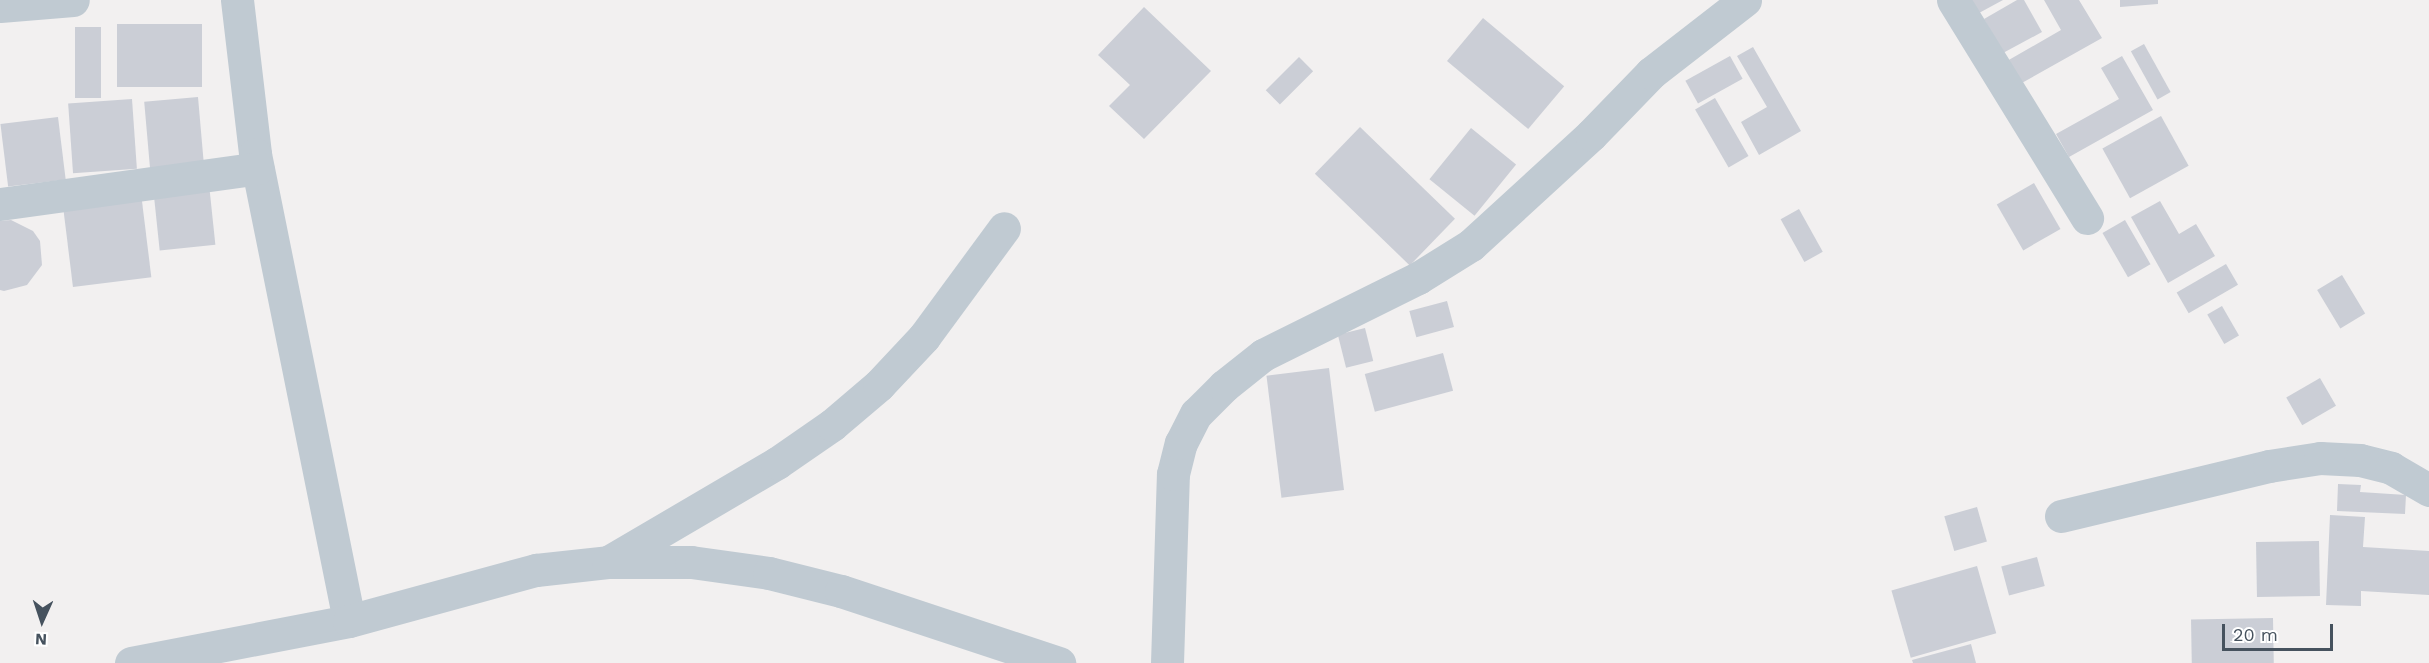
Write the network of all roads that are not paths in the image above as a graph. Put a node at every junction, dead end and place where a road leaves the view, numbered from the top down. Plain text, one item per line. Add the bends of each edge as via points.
1 (73, 0) edge
2 (237, 0) edge
3 (1744, 0) edge
4 (1953, 0) edge
5 (0, 6) edge
6 (258, 168) junction
7 (0, 204) edge
8 (2087, 218) dead end
9 (1004, 228) dead end
10 (2429, 490) edge
11 (2061, 516) dead end
12 (608, 562) junction
13 (349, 621) junction
14 (131, 663) edge
15 (1059, 663) edge
16 (1167, 663) edge

1 - 5 street
2 - 6 street
3 - 16 street via 1651,73 1591,135 1471,245 1418,278 1263,355 1196,414 1180,443 1173,474
4 - 8 street
6 - 7 street
6 - 13 street
9 - 12 street via 924,337 879,385 832,425 777,463
10 - 11 street via 2391,468 2360,460 2320,458 2269,466
12 - 13 street via 536,570
12 - 15 street via 691,562 769,573 842,591
13 - 14 street

